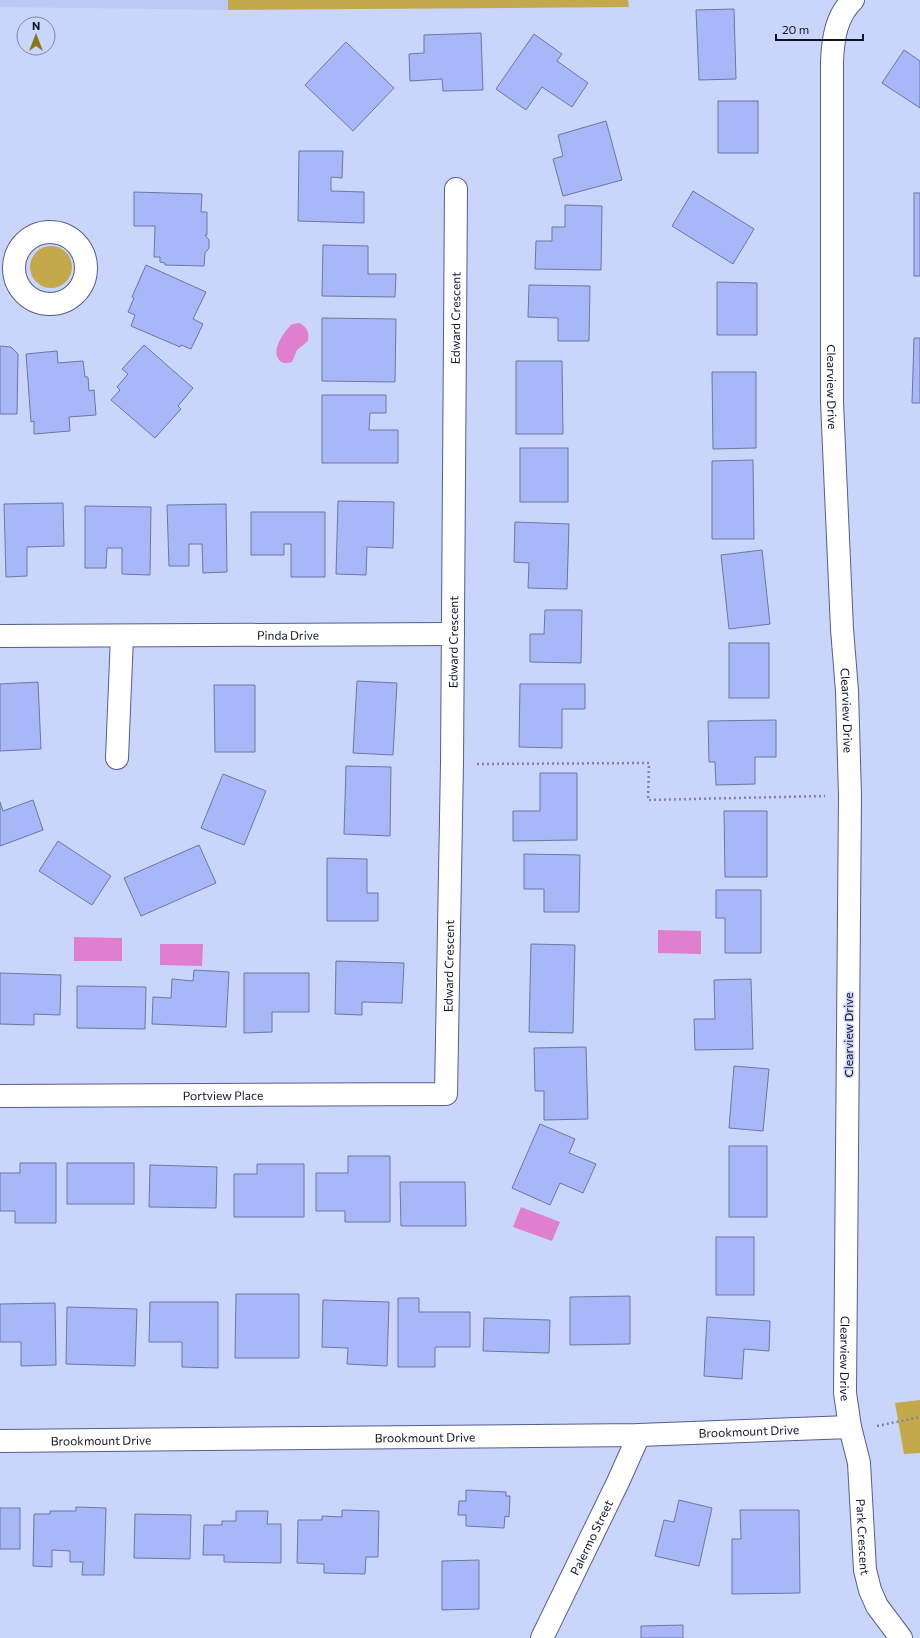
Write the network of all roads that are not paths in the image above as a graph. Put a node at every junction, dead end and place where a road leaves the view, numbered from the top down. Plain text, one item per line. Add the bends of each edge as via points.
1 (853, 0) edge
2 (456, 189) dead end
3 (453, 634) junction
4 (0, 636) edge
5 (122, 636) junction
6 (117, 758) dead end
7 (446, 1094) joint
8 (0, 1096) edge
9 (850, 1427) junction
10 (639, 1435) junction
11 (0, 1441) edge
12 (542, 1638) edge
13 (901, 1638) edge

1 - 9 street, Clearview Drive via 838,22 832,61 832,402 850,796 845,1374
2 - 3 street, Edward Crescent
3 - 5 street, Pinda Drive
3 - 7 street, Edward Crescent
4 - 5 street, Pinda Drive
5 - 6 street
7 - 8 street, Portview Place
9 - 10 street, Brookmount Drive
9 - 13 street, Park Crescent via 859,1463 865,1570 877,1606
10 - 11 street, Brookmount Drive
10 - 12 street, Palermo Street

